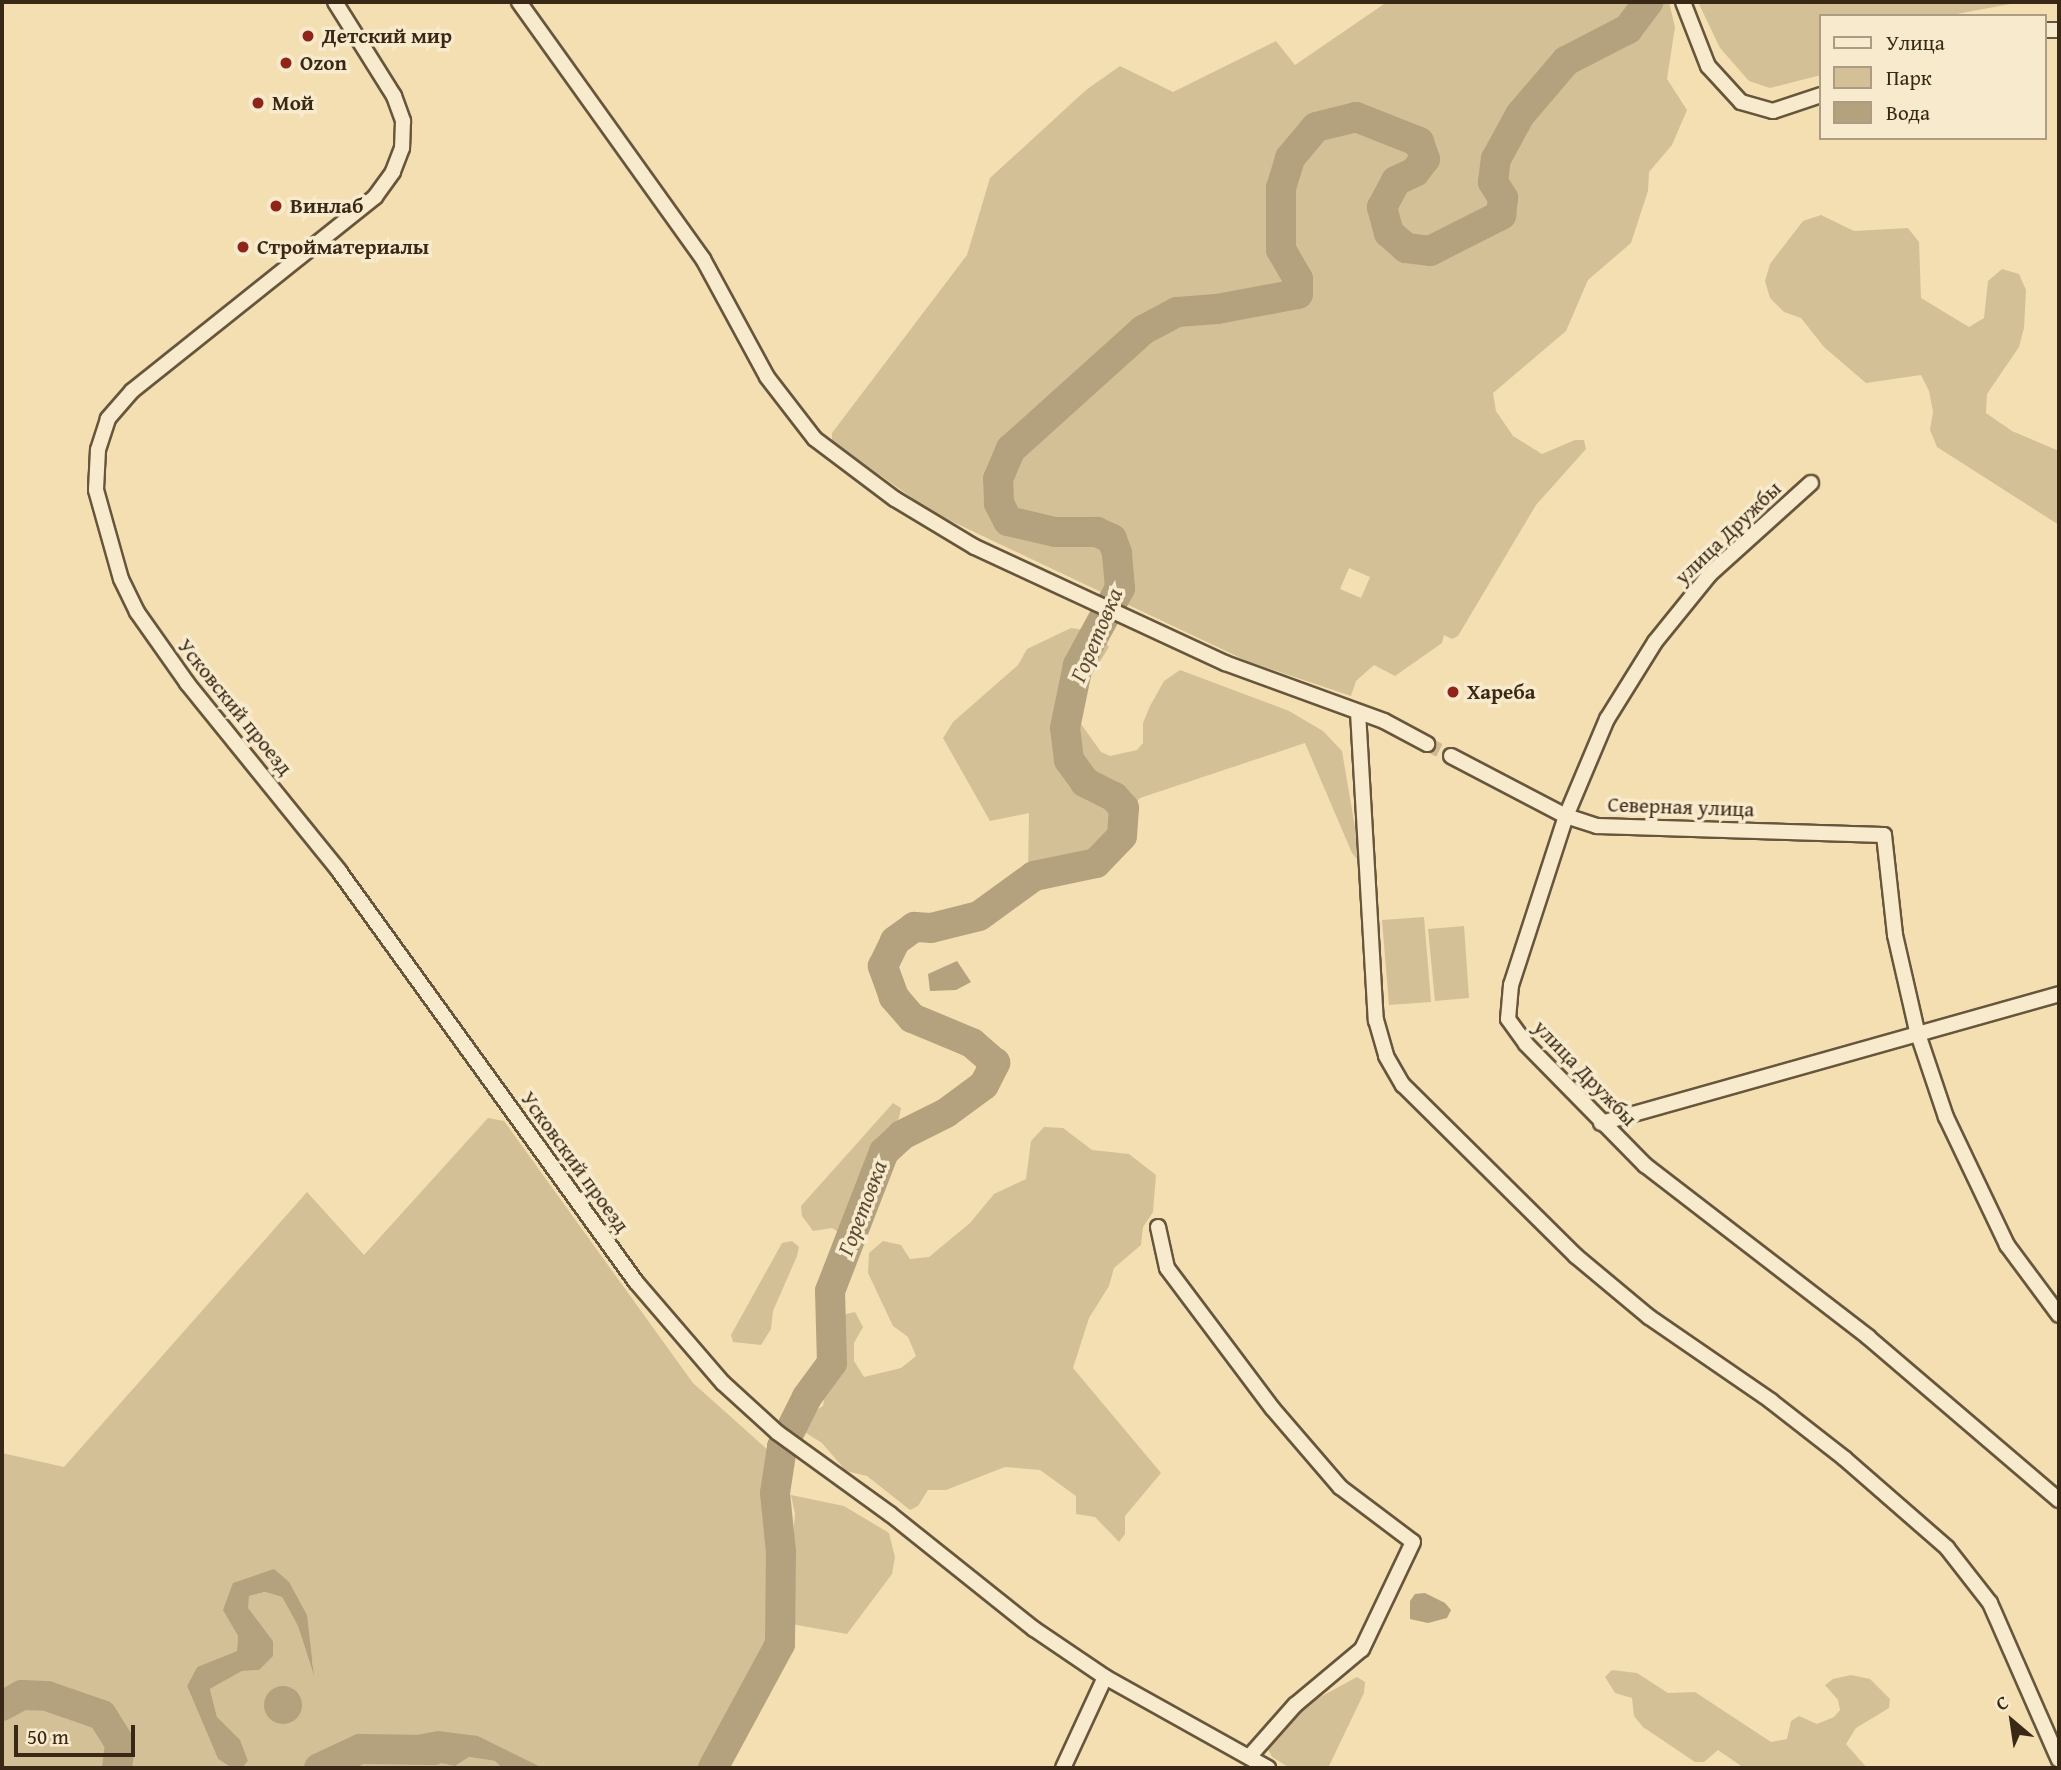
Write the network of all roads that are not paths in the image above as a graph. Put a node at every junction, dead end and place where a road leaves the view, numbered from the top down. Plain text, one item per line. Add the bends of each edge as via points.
1 (335, 2) edge
2 (519, 2) edge
3 (1682, 2) edge
4 (1820, 95) edge
5 (1811, 483) dead end
6 (1358, 712) junction
7 (1427, 744) tunnel mouth
8 (1451, 755) tunnel mouth
9 (1566, 816) junction
10 (2059, 994) edge
11 (1917, 1031) junction
12 (1601, 1123) junction
13 (1158, 1227) dead end
14 (2059, 1315) edge
15 (2059, 1500) edge
16 (1105, 1677) junction
17 (1249, 1757) junction
18 (2059, 1760) edge
19 (1063, 1768) edge
20 (1268, 1768) edge

1 - 16 street, Усковский проезд via 375,61 402,121 402,148 393,173 345,224 138,386 108,419 98,450 96,490 121,579 158,645 339,871 644,1293 723,1383 778,1433 1034,1629
2 - 6 street via 703,259 767,377 806,430 929,520 975,547 1225,663
3 - 4 street via 1708,66 1741,102 1773,111
5 - 9 street, улица Дружбы via 1710,574 1655,642 1607,719
6 - 7 street
6 - 18 street via 1376,1020 1386,1056 1403,1084 1576,1256 1649,1317 1844,1458 1947,1548 1990,1603
8 - 9 street, Северная улица
9 - 11 street, Северная улица via 1597,825 1884,835 1895,935
9 - 12 street, улица Дружбы via 1511,985 1508,1019
10 - 11 street
11 - 12 street
11 - 14 street via 1976,1186 2007,1245
12 - 15 street, улица Дружбы via 1645,1165 1868,1337
13 - 17 street via 1167,1268 1272,1409 1340,1487 1413,1542 1362,1649 1295,1705
16 - 17 street, Усковский проезд
16 - 19 street
17 - 20 street, Усковский проезд

